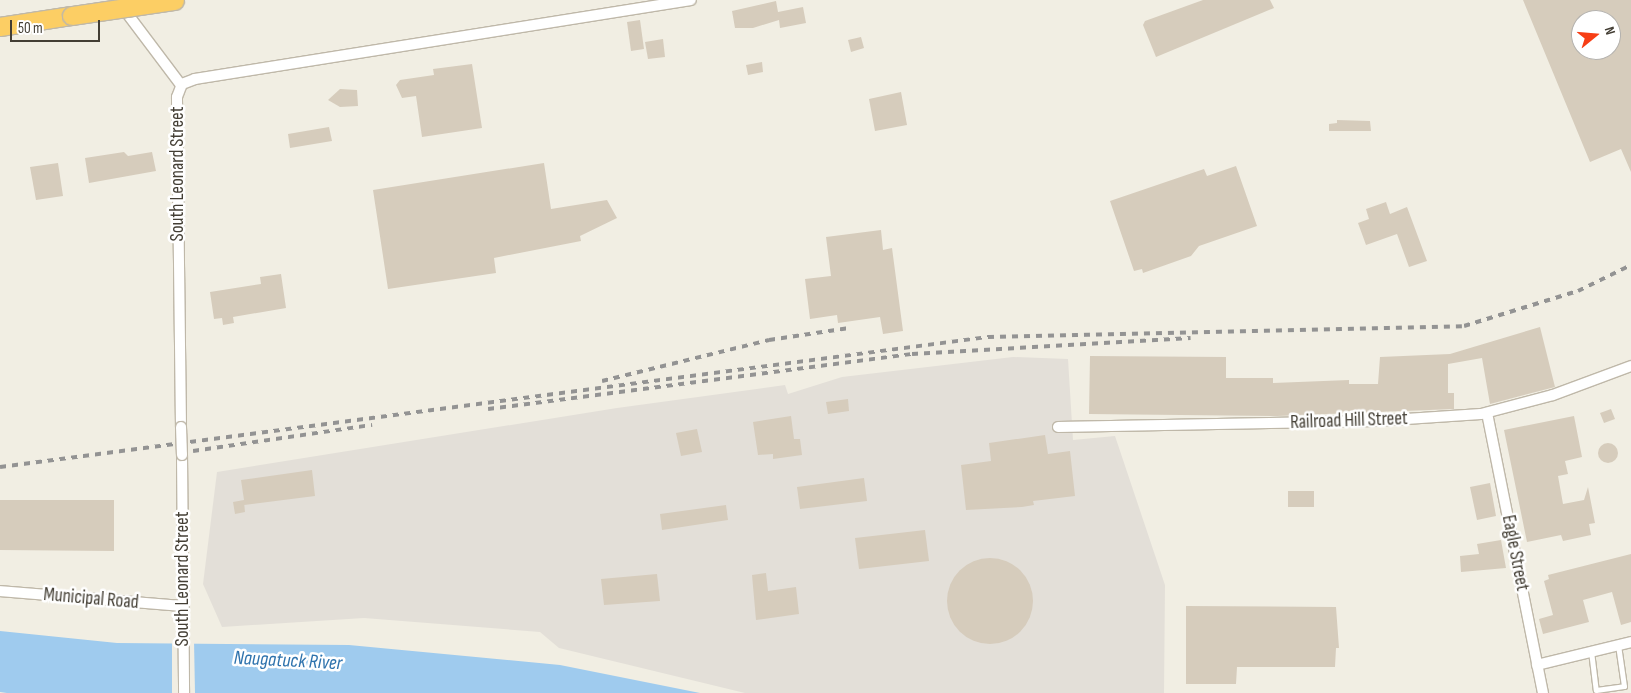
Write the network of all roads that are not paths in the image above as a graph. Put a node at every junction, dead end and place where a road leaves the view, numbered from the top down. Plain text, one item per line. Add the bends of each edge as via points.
1 (117, 0) edge
2 (175, 0) edge
3 (179, 0) edge
4 (691, 0) edge
5 (0, 27) edge
6 (181, 85) junction
7 (1631, 366) edge
8 (1487, 413) junction
9 (1058, 426) dead end
10 (0, 591) edge
11 (183, 606) junction
12 (1631, 642) edge
13 (1618, 645) junction
14 (1591, 652) junction
15 (1537, 665) junction
16 (184, 693) edge
17 (1543, 693) edge

1 - 6 street
2 - 3 highway
2 - 5 highway, bridge
4 - 6 street, South Leonard Street via 195,79
6 - 11 street, South Leonard Street, bridge via 177,159
7 - 8 street, Railroad Hill Street via 1553,395
8 - 9 street, Railroad Hill Street via 1376,421
8 - 15 street, Eagle Street
10 - 11 street, Municipal Road
11 - 16 street, South Leonard Street
12 - 13 street
13 - 14 street
13 - 14 lane via 1624,686 1596,690
14 - 15 street
15 - 17 street, Eagle Street

